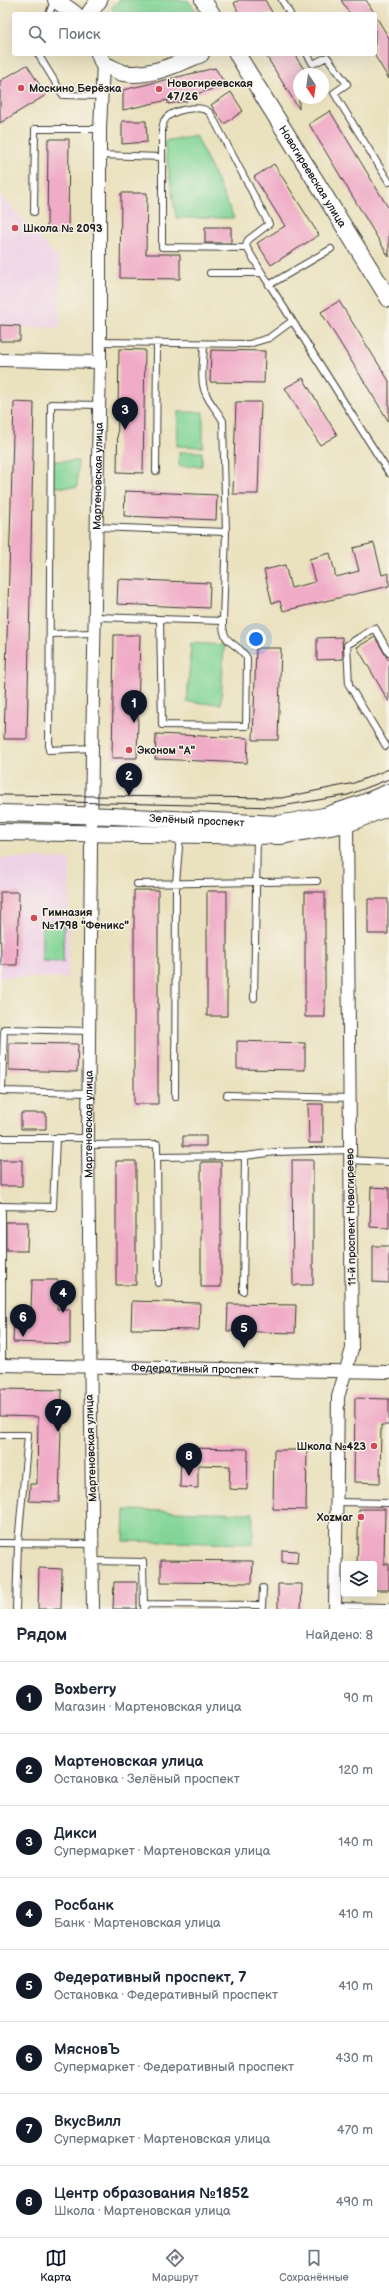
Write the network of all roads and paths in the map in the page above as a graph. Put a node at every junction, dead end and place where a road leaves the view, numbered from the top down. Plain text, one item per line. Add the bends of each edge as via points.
1 (55, 0) edge
2 (99, 0) edge
3 (203, 0) edge
4 (282, 0) edge
5 (285, 0) edge
6 (50, 12) edge
7 (72, 12) edge
8 (90, 12) edge
9 (211, 12) edge
10 (289, 12) edge
11 (39, 56) edge
12 (196, 56) edge
13 (238, 56) edge
14 (308, 56) edge
15 (101, 59) edge
16 (101, 96) junction
17 (100, 129) junction
18 (100, 155) junction
19 (162, 157) junction
20 (389, 182) edge
21 (34, 212) dead end
22 (247, 248) junction
23 (331, 249) dead end
24 (210, 273) dead end
25 (262, 273) junction
26 (270, 285) junction
27 (389, 300) edge
28 (292, 321) junction
29 (100, 342) junction
30 (157, 343) junction
31 (204, 344) junction
32 (0, 360) edge
33 (100, 362) junction
34 (99, 405) junction
35 (156, 471) dead end
36 (389, 473) edge
37 (97, 527) junction
38 (226, 532) junction
39 (95, 617) junction
40 (160, 619) junction
41 (223, 621) junction
42 (95, 633) junction
43 (50, 634) junction
44 (389, 653) edge
45 (386, 746) dead end
46 (92, 748) junction
47 (389, 792) edge
48 (389, 807) edge
49 (0, 813) edge
50 (92, 815) junction
51 (347, 824) junction
52 (0, 832) edge
53 (92, 834) junction
54 (180, 835) junction
55 (257, 836) junction
56 (256, 882) junction
57 (317, 882) dead end
58 (176, 883) junction
59 (137, 884) dead end
60 (254, 998) dead end
61 (90, 1031) junction
62 (89, 1093) junction
63 (227, 1095) dead end
64 (175, 1097) dead end
65 (350, 1098) junction
66 (0, 1138) edge
67 (56, 1138) junction
68 (88, 1142) junction
69 (350, 1155) junction
70 (245, 1156) junction
71 (157, 1157) junction
72 (389, 1162) edge
73 (1, 1206) edge
74 (158, 1283) dead end
75 (1, 1285) edge
76 (243, 1291) dead end
77 (1, 1365) edge
78 (90, 1366) junction
79 (346, 1371) junction
80 (389, 1372) edge
81 (0, 1434) edge
82 (336, 1502) junction
83 (389, 1503) edge
84 (0, 1542) edge
85 (18, 1543) junction
86 (93, 1544) junction
87 (94, 1561) junction
88 (263, 1588) dead end
89 (144, 1607) edge
90 (262, 1607) edge
91 (389, 1607) edge
92 (335, 1608) edge
93 (16, 1609) edge
94 (93, 1609) edge

1 - 6 lane
1 - 7 main road
2 - 8 main road
3 - 9 main road
4 - 5 lane
4 - 10 lane
11 - 16 lane via 63,95
12 - 15 main road via 145,73 123,73
13 - 27 main road, Новогиреевская улица
14 - 20 lane via 313,64 326,57 347,84 334,93
15 - 16 street, Мартеновская улица
16 - 17 street, Мартеновская улица
17 - 18 street, Мартеновская улица
17 - 21 lane via 35,129
18 - 19 lane
18 - 29 street, Мартеновская улица
19 - 22 lane via 162,247
19 - 22 lane via 164,121 169,116 189,109 202,108 209,112 269,224 248,240
22 - 25 lane
23 - 26 lane
24 - 25 lane
25 - 26 lane
26 - 28 lane
28 - 31 lane via 258,343
28 - 36 lane
29 - 30 lane
29 - 33 street, Мартеновская улица
30 - 31 lane
30 - 35 lane
31 - 38 lane via 205,390 222,421
32 - 33 street
33 - 34 street, Мартеновская улица
34 - 37 street, Мартеновская улица
34 - 43 lane via 51,404
37 - 38 lane
37 - 39 street, Мартеновская улица
38 - 41 lane
39 - 40 lane
39 - 42 street, Мартеновская улица
40 - 41 lane
40 - 41 lane via 162,725 246,726 247,658 244,652 224,636
42 - 43 lane
42 - 46 street, Мартеновская улица
43 - 46 lane via 49,750
44 - 45 lane via 374,628 347,645 348,685
46 - 50 street, Мартеновская улица
47 - 50 main road, Зелёный проспект via 324,816 278,824
48 - 51 main road, Зелёный проспект
49 - 50 main road, Зелёный проспект
50 - 53 street, Мартеновская улица
51 - 55 main road, Зелёный проспект via 281,836
51 - 65 street, 11-й проспект Новогиреево
52 - 53 main road, Зелёный проспект
53 - 54 main road, Зелёный проспект
53 - 61 street, Мартеновская улица
54 - 55 main road, Зелёный проспект
54 - 58 lane
55 - 56 lane
56 - 57 lane
56 - 58 lane
56 - 60 lane
58 - 59 lane
58 - 64 lane
61 - 62 street, Мартеновская улица
61 - 62 lane via 4,1029 2,1091
62 - 68 street, Мартеновская улица
63 - 65 lane
65 - 69 street, 11-й проспект Новогиреево
66 - 67 lane
67 - 68 lane
67 - 73 lane via 53,1207
68 - 71 lane via 157,1144
68 - 78 street, Мартеновская улица
69 - 70 lane via 276,1152
69 - 72 lane
69 - 79 street, 11-й проспект Новогиреево via 352,1349
70 - 71 lane
70 - 76 lane
71 - 74 lane
73 - 75 lane
75 - 77 lane
77 - 78 street, Федеративный проспект
78 - 79 street, Федеративный проспект
78 - 86 street, Мартеновская улица
79 - 80 street, Федеративный проспект
79 - 82 street, 11-й проспект Новогиреево via 338,1397
81 - 85 lane via 28,1435
82 - 83 lane
82 - 92 street, 11-й проспект Новогиреево
84 - 85 lane
85 - 86 lane
85 - 93 lane
86 - 87 street, Мартеновская улица
87 - 89 lane via 143,1562
87 - 94 street, Мартеновская улица
88 - 90 lane
89 - 90 lane
91 - 92 lane

